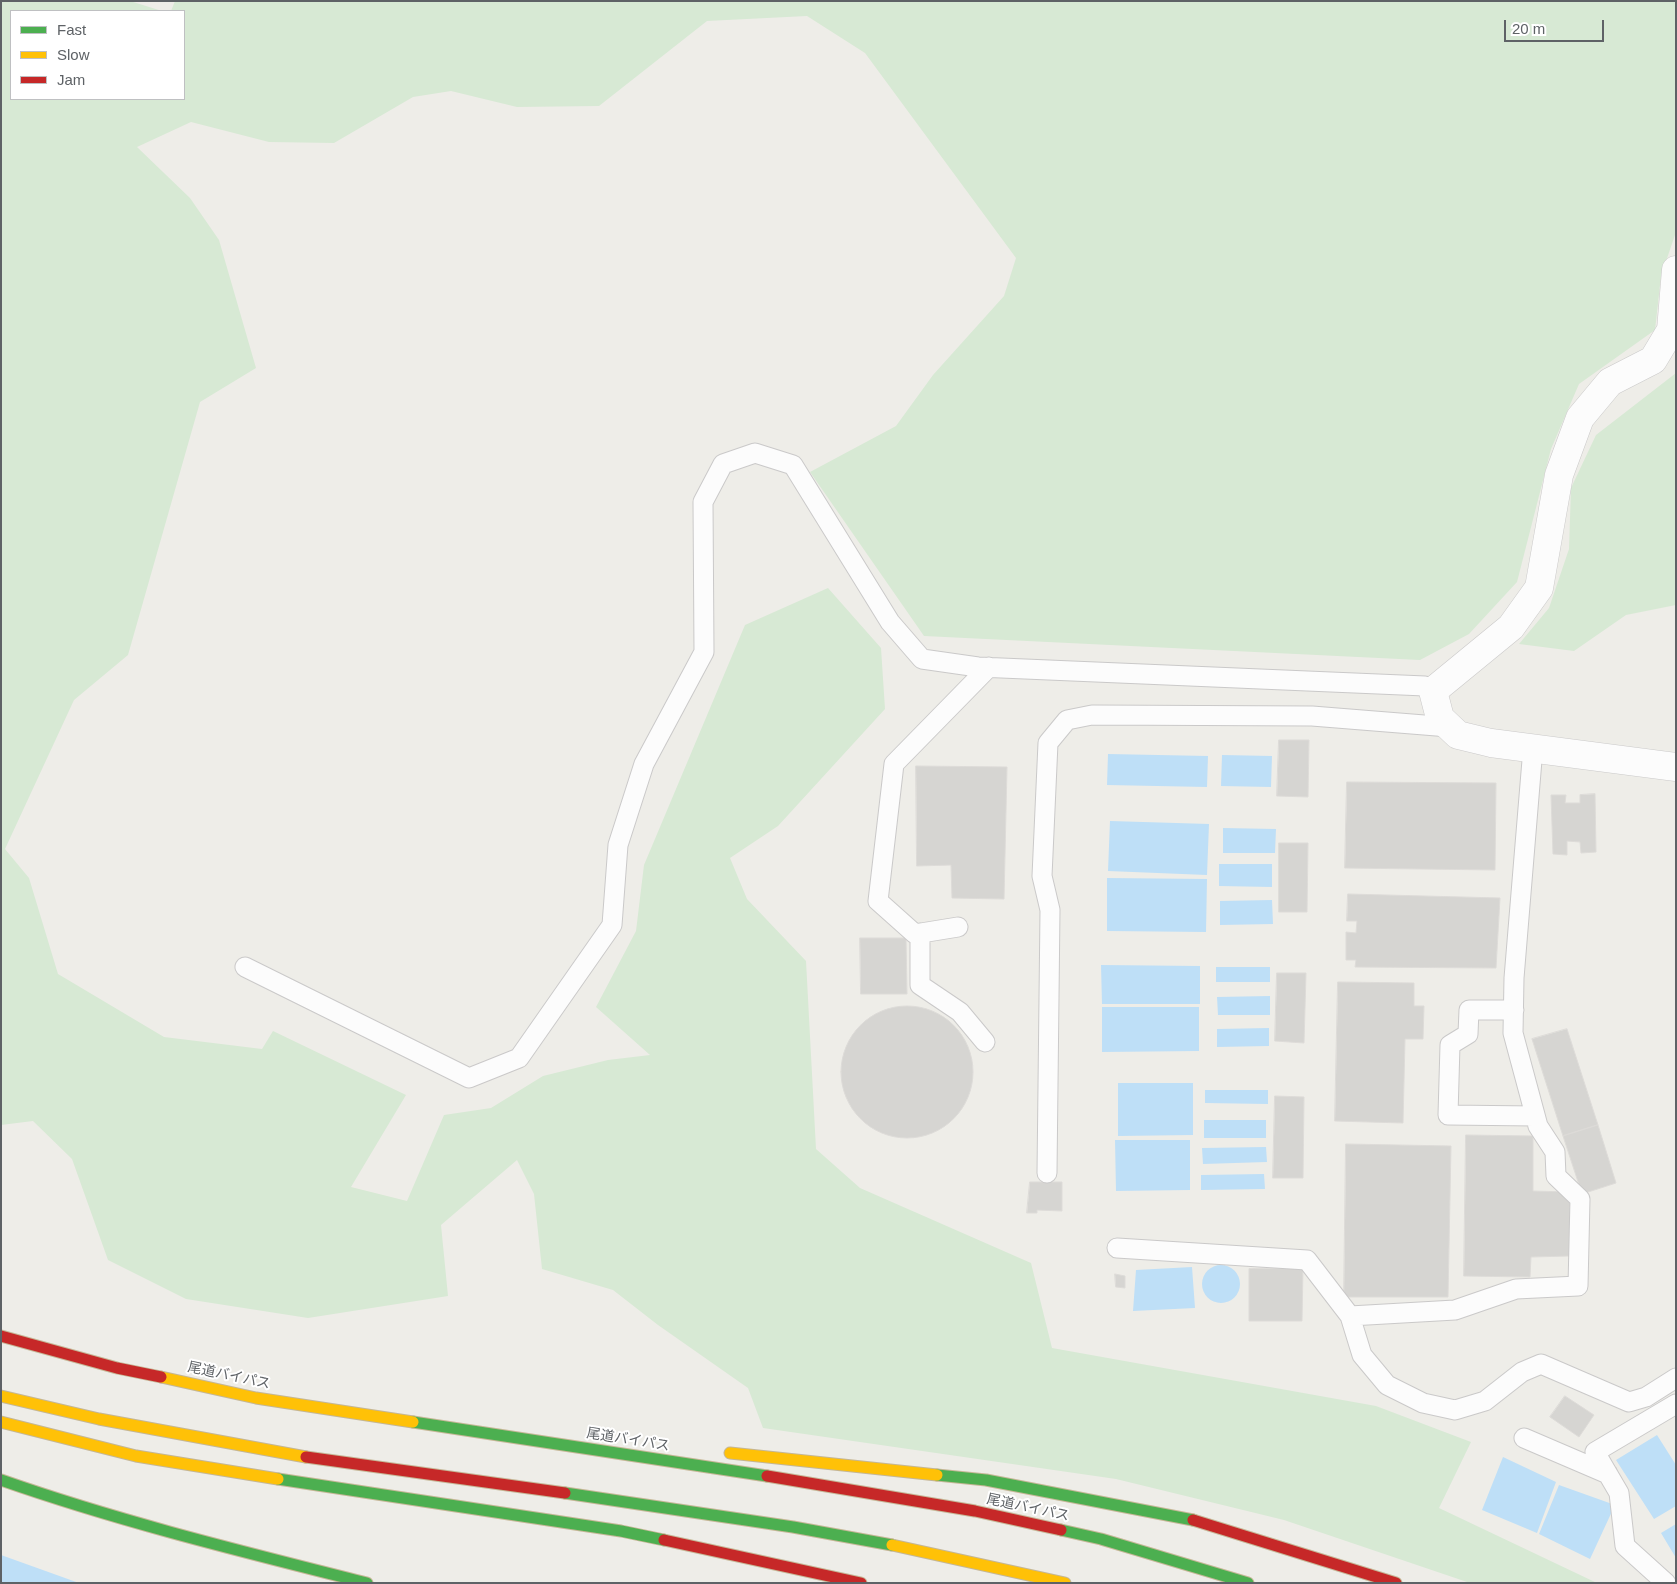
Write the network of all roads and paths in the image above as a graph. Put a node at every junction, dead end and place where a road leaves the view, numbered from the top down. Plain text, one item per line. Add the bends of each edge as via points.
1 (1676, 270) edge
2 (989, 667) junction
3 (1433, 691) junction
4 (1449, 727) junction
5 (1533, 748) junction
6 (1676, 767) edge
7 (958, 927) dead end
8 (920, 933) junction
9 (245, 967) dead end
10 (1514, 1010) junction
11 (984, 1042) dead end
12 (1535, 1116) junction
13 (1047, 1173) dead end
14 (1117, 1248) dead end
15 (1350, 1316) junction
16 (1, 1336) edge
17 (1676, 1378) edge
18 (1, 1396) edge
19 (1676, 1404) edge
20 (398, 1420) junction
21 (1, 1422) edge
22 (1524, 1438) dead end
23 (626, 1442) dead end
24 (715, 1451) dead end
25 (1608, 1474) junction
26 (1, 1480) edge
27 (366, 1583) edge
28 (861, 1583) edge
29 (1065, 1583) edge
30 (1248, 1583) edge
31 (1396, 1583) edge
32 (1666, 1583) edge

1 - 3 street via 1672,330 1653,360 1610,382 1580,418 1560,475 1539,588 1511,627
2 - 3 lane via 1425,686
2 - 8 lane via 894,764 878,901 916,934
2 - 9 lane via 922,659 890,622 793,464 755,453 723,464 703,502 704,652 644,764 618,845 612,925 519,1058 469,1078
3 - 4 street via 1440,718
4 - 5 street via 1458,735
4 - 13 lane via 1312,716 1092,715 1067,720 1048,743 1042,867 1050,910
5 - 6 street
5 - 10 lane
7 - 8 lane
8 - 11 lane via 920,985 960,1012
10 - 12 lane via 1514,1034
10 - 12 lane via 1469,1010 1468,1034 1450,1044 1448,1114
12 - 15 lane via 1555,1152 1556,1176 1580,1199 1578,1286 1516,1289 1455,1310
14 - 15 lane via 1307,1260
15 - 17 lane via 1362,1355 1387,1385 1423,1403 1455,1410 1485,1402 1522,1372 1541,1364 1629,1402 1646,1397
16 - 20 highway, 尾道バイパス via 117,1368 256,1398
18 - 29 highway via 64,1412 261,1450 793,1527
19 - 25 lane via 1596,1452
20 - 23 highway
20 - 30 highway, 尾道バイパス via 813,1483 976,1512 1100,1539
21 - 28 highway via 136,1456 621,1531
22 - 25 lane
24 - 31 highway via 986,1480 1182,1517
25 - 32 lane via 1619,1493 1625,1546
26 - 27 highway via 72,1506

